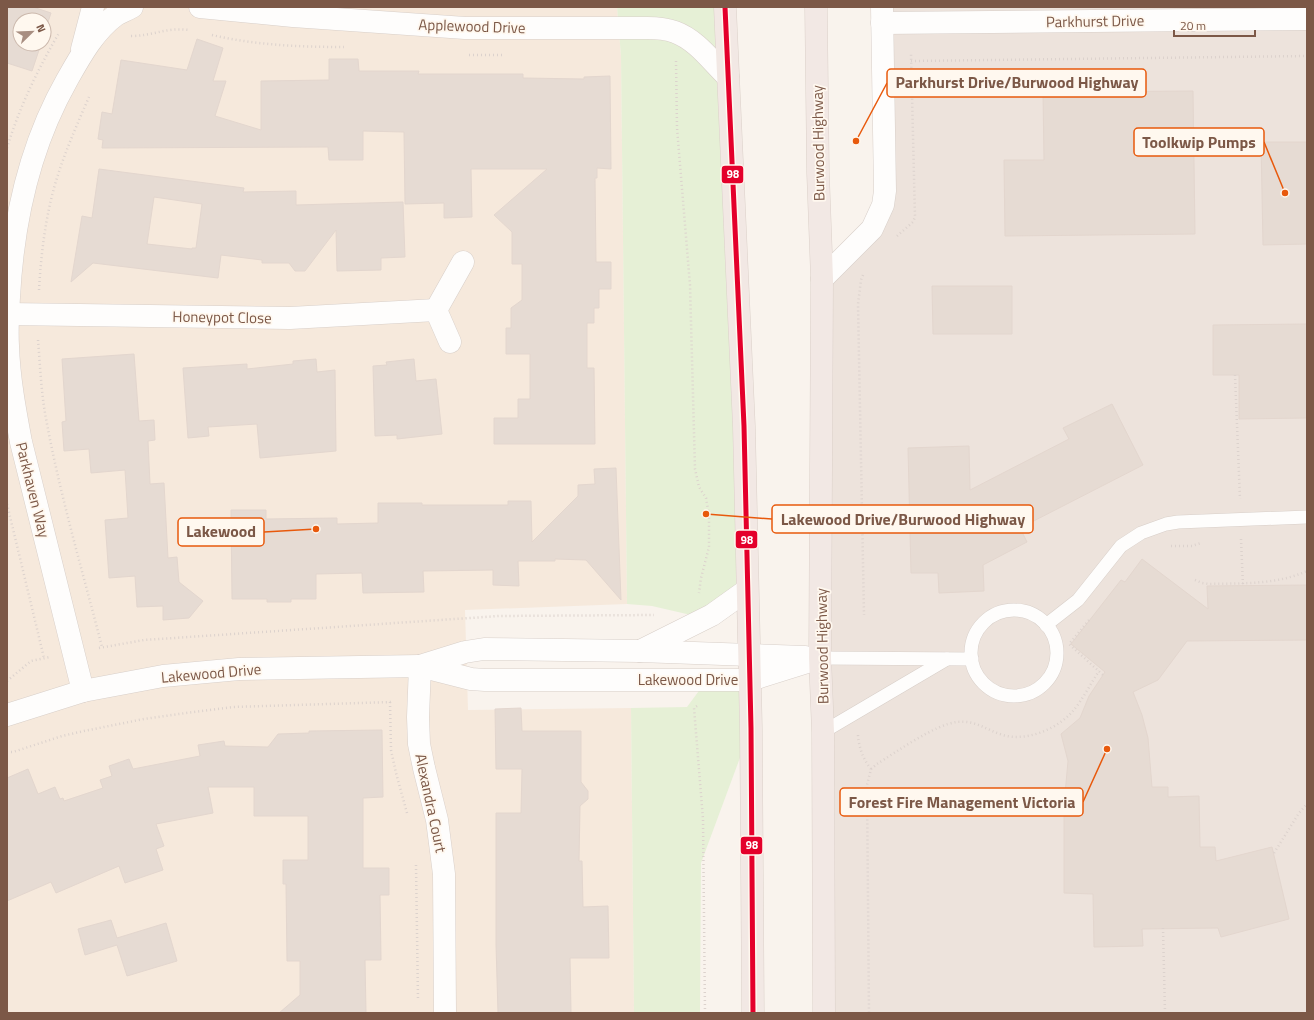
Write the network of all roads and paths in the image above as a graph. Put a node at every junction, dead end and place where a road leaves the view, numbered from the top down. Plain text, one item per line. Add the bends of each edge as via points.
1 (93, 7) edge
2 (132, 7) edge
3 (200, 7) edge
4 (725, 7) edge
5 (816, 7) edge
6 (293, 12) edge
7 (882, 15) edge
8 (1307, 19) edge
9 (62, 27) dead end
10 (911, 54) dead end
11 (675, 56) dead end
12 (1307, 56) edge
13 (79, 58) junction
14 (911, 61) junction
15 (728, 77) junction
16 (91, 92) dead end
17 (7, 148) edge
18 (893, 239) dead end
19 (463, 262) dead end
20 (865, 271) dead end
21 (822, 279) junction
22 (39, 292) dead end
23 (436, 310) junction
24 (8, 314) edge
25 (38, 338) dead end
26 (450, 342) dead end
27 (1235, 375) dead end
28 (7, 504) edge
29 (1240, 506) dead end
30 (1307, 517) edge
31 (1241, 534) dead end
32 (1202, 542) dead end
33 (1166, 546) dead end
34 (1307, 571) edge
35 (1195, 580) dead end
36 (1243, 584) junction
37 (747, 590) junction
38 (699, 598) dead end
39 (659, 613) dead end
40 (1093, 614) dead end
41 (864, 615) dead end
42 (1046, 625) junction
43 (102, 647) junction
44 (95, 648) dead end
45 (639, 651) junction
46 (749, 654) junction
47 (56, 656) dead end
48 (44, 658) junction
49 (820, 658) junction
50 (947, 659) junction
51 (972, 659) junction
52 (420, 666) junction
53 (1099, 671) junction
54 (1103, 675) dead end
55 (750, 680) junction
56 (7, 681) edge
57 (83, 692) junction
58 (390, 702) junction
59 (398, 702) dead end
60 (699, 704) dead end
61 (7, 715) edge
62 (823, 732) junction
63 (858, 734) dead end
64 (7, 752) edge
65 (871, 769) junction
66 (1307, 804) edge
67 (407, 813) dead end
68 (1274, 853) dead end
69 (416, 864) dead end
70 (1163, 928) dead end
71 (418, 1005) dead end
72 (445, 1013) edge
73 (705, 1013) edge
74 (753, 1013) edge
75 (824, 1013) edge
76 (869, 1013) edge
77 (1165, 1013) edge

1 - 13 street, Parkhaven Way
2 - 13 street, Parkhaven Way via 110,20
3 - 6 street, Applewood Drive
4 - 15 highway
5 - 21 highway, Burwood Highway
6 - 15 street, Applewood Drive via 464,28 660,29 674,32 695,44
7 - 8 street, Parkhurst Drive
7 - 21 street via 885,191 883,205 872,229
9 - 17 path via 25,99
10 - 14 path
11 - 38 path via 677,128 690,285 695,469 699,487 706,498 709,515 709,547
12 - 14 path
13 - 24 street, Parkhaven Way via 45,124 25,183 14,240
14 - 18 path via 915,217 913,222
15 - 37 highway via 741,353
16 - 22 path via 63,159 54,188 45,228
19 - 23 street
20 - 41 path via 861,280 858,304
21 - 49 highway, Burwood Highway
23 - 24 street, Honeypot Close via 290,318
23 - 26 street
24 - 57 street, Parkhaven Way via 10,376 21,442
25 - 43 path via 45,412 62,491
27 - 29 path
28 - 48 path
30 - 42 lane via 1178,522 1141,533 1121,546 1078,600
31 - 36 path
32 - 33 path via 1192,546
34 - 36 path via 1284,579
35 - 36 path via 1209,584
37 - 45 street, Lakewood Drive via 712,615
37 - 46 highway
39 - 43 path via 491,617 144,640
40 - 53 path via 1069,644
42 - 51 lane via 1034,615 1020,611 1006,611 994,616 983,624 975,636
42 - 51 lane via 1057,647 1056,661 1052,674 1033,692 1020,696 1006,696 993,691 976,674
43 - 44 path
45 - 46 street, Lakewood Drive
45 - 52 street, Lakewood Drive via 484,649
46 - 49 street, Lakewood Drive
46 - 55 highway
47 - 48 path
48 - 56 path via 26,664
49 - 50 lane
49 - 55 street, Lakewood Drive
49 - 62 highway, Burwood Highway
50 - 51 lane
50 - 62 lane
52 - 55 street, Lakewood Drive via 485,680
52 - 57 street, Lakewood Drive via 232,670 163,676
52 - 72 street, Alexandra Court via 419,744 437,820 444,874
53 - 54 path
53 - 65 path via 1073,712 1049,728 1014,737 997,733 978,724 955,722 938,728
55 - 74 highway
57 - 61 street, Lakewood Drive
58 - 59 path
58 - 64 path via 233,707 186,713 111,725
58 - 67 path via 391,750
60 - 73 path via 694,708 703,819
62 - 75 highway, Burwood Highway
63 - 65 path via 862,755
65 - 76 path via 867,792
66 - 68 path
69 - 71 path
70 - 77 path

